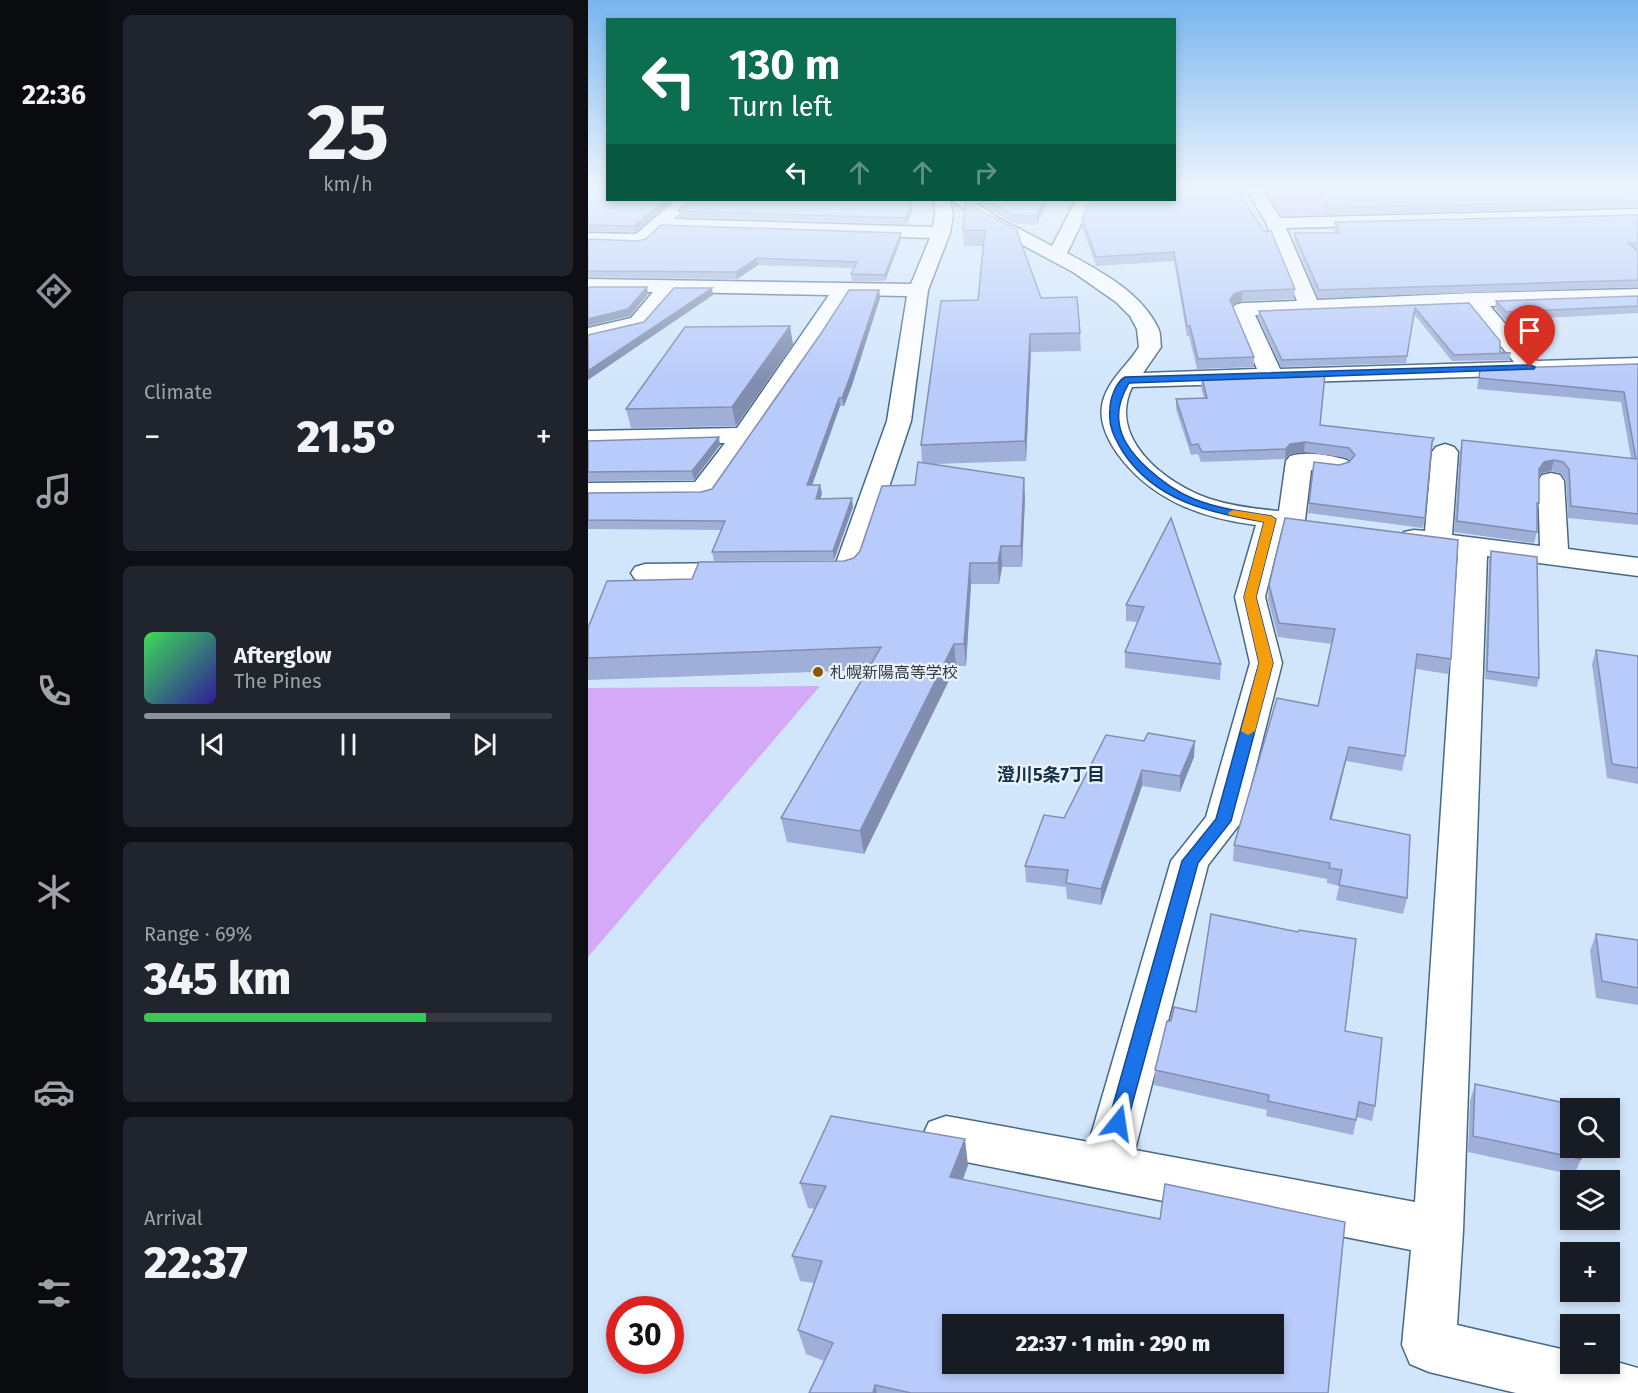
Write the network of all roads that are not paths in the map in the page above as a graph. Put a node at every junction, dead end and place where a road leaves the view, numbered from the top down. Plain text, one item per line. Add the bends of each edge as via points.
1 (933, 252) edge
2 (1053, 252) edge
3 (1287, 252) edge
4 (1057, 254) joint
5 (588, 285) edge
6 (668, 286) junction
7 (842, 290) junction
8 (918, 290) junction
9 (1638, 295) edge
10 (1473, 299) junction
11 (1309, 306) junction
12 (588, 334) edge
13 (1638, 365) edge
14 (1530, 367) junction
15 (1272, 377) junction
16 (1125, 380) junction
17 (744, 435) junction
18 (588, 438) edge
19 (1445, 452) dead end
20 (1338, 465) edge
21 (1551, 481) dead end
22 (588, 491) edge
23 (1292, 521) junction
24 (1393, 535) edge
25 (1455, 543) junction
26 (1554, 556) junction
27 (1638, 567) edge
28 (645, 573) dead end
29 (946, 1137) edge
30 (1106, 1167) junction
31 (1438, 1231) junction
32 (1632, 1393) edge

1 - 8 street
2 - 4 street
3 - 11 street
4 - 16 street via 1113,290 1136,310 1149,329 1150,347
5 - 6 street
6 - 7 street
6 - 12 street via 638,323
7 - 8 street
7 - 17 street
8 - 28 street via 899,421 847,571
9 - 10 street
10 - 11 street
10 - 14 street
11 - 15 street via 1242,309
13 - 14 street
14 - 15 street
15 - 16 street
16 - 23 street via 1115,399 1114,424 1134,461 1160,485 1188,501 1217,510
17 - 18 street
17 - 22 street via 703,490
19 - 25 street
20 - 23 street via 1299,461
21 - 26 street
23 - 30 street via 1250,597 1266,663 1223,821 1190,861
24 - 25 street
25 - 26 street
25 - 31 street
26 - 27 street
29 - 30 street
30 - 31 street
31 - 32 street via 1429,1345

